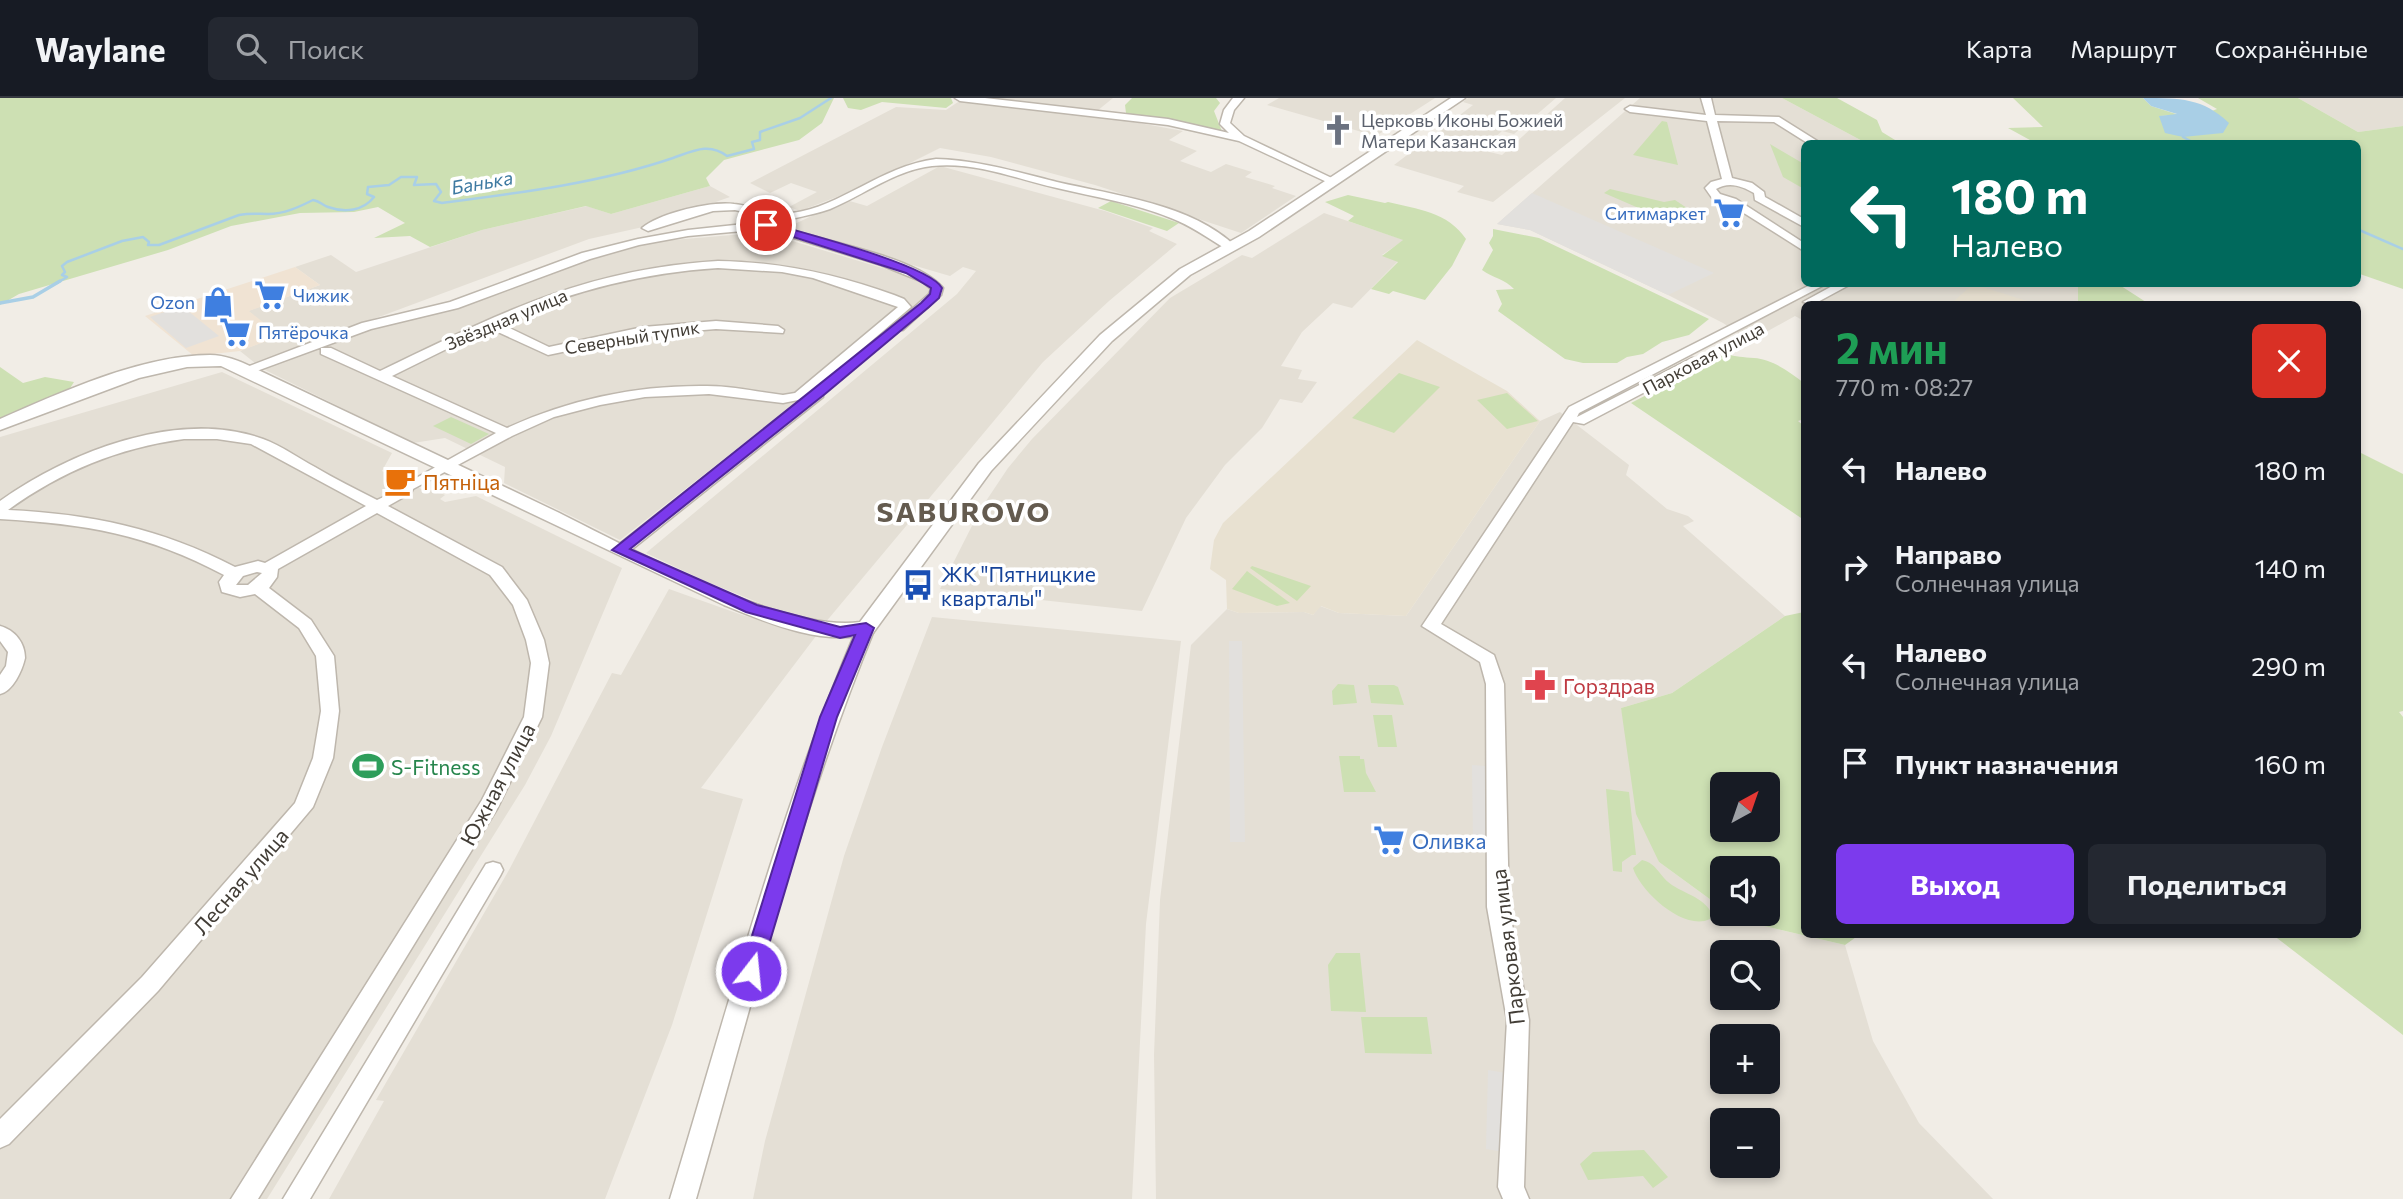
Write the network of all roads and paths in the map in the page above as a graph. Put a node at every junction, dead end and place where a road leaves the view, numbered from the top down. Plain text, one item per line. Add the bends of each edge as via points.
1 (960, 98) edge
2 (1239, 98) edge
3 (1459, 98) edge
4 (1706, 98) edge
5 (1630, 109) dead end
6 (1709, 119) junction
7 (1242, 139) junction
8 (1810, 140) edge
9 (1333, 181) junction
10 (1728, 182) junction
11 (781, 218) junction
12 (1801, 222) edge
13 (766, 225) junction
14 (648, 228) dead end
15 (1801, 246) edge
16 (1230, 247) junction
17 (1814, 287) edge
18 (1839, 287) edge
19 (1812, 301) edge
20 (1801, 307) edge
21 (491, 324) junction
22 (778, 330) dead end
23 (326, 351) dead end
24 (246, 370) junction
25 (380, 376) junction
26 (0, 425) edge
27 (1560, 430) junction
28 (507, 433) junction
29 (448, 466) junction
30 (377, 506) junction
31 (0, 508) edge
32 (0, 514) edge
33 (620, 550) junction
34 (262, 578) junction
35 (866, 628) junction
36 (0, 632) edge
37 (0, 688) edge
38 (493, 870) dead end
39 (0, 1136) edge
40 (244, 1199) edge
41 (296, 1199) edge
42 (683, 1199) edge
43 (1516, 1199) edge

1 - 7 street via 1168,122
2 - 7 street via 1231,105 1225,124
3 - 9 street
4 - 6 street
5 - 6 street
6 - 8 street via 1776,119
6 - 10 street
7 - 9 street
9 - 16 street
10 - 12 street via 1752,187 1759,198
10 - 15 street via 1714,184 1711,192
11 - 13 street
11 - 14 street via 720,206
11 - 16 street via 846,198 906,168 949,162 1158,210
13 - 24 street via 676,236 586,256 454,305 367,326
13 - 33 street via 910,271 934,283 935,295
16 - 35 street via 1185,272 1106,338 1044,402 985,467
17 - 27 street, Парковая улица via 1574,411
18 - 19 street, Парковая улица
20 - 27 street, Парковая улица
21 - 22 street, Северный тупик via 548,351 656,330 716,325
21 - 25 street, Звёздная улица
21 - 28 street, Звёздная улица via 560,294 602,282 718,265 812,274 858,286 905,307 799,396 783,399 709,390 645,393 549,414
23 - 25 street
24 - 26 street via 213,360 174,364
24 - 29 street
25 - 28 street
27 - 43 street, Парковая улица via 1431,626 1488,659 1494,684 1498,906 1518,1020 1511,1187
28 - 29 street
29 - 30 street
29 - 33 street
30 - 31 street, Южная улица via 250,439 198,434 113,450 60,469
30 - 34 street
30 - 40 street, Южная улица via 496,571 521,604 540,663 534,717 490,804
32 - 34 street via 61,517 129,531 180,546 235,574 254,567
33 - 35 street via 751,608 840,632
34 - 39 street, Лесная улица via 304,624 325,656 330,711 323,758 303,807 150,984
35 - 42 street via 829,717 793,827
36 - 37 street via 12,639 17,650 15,668
38 - 41 street

